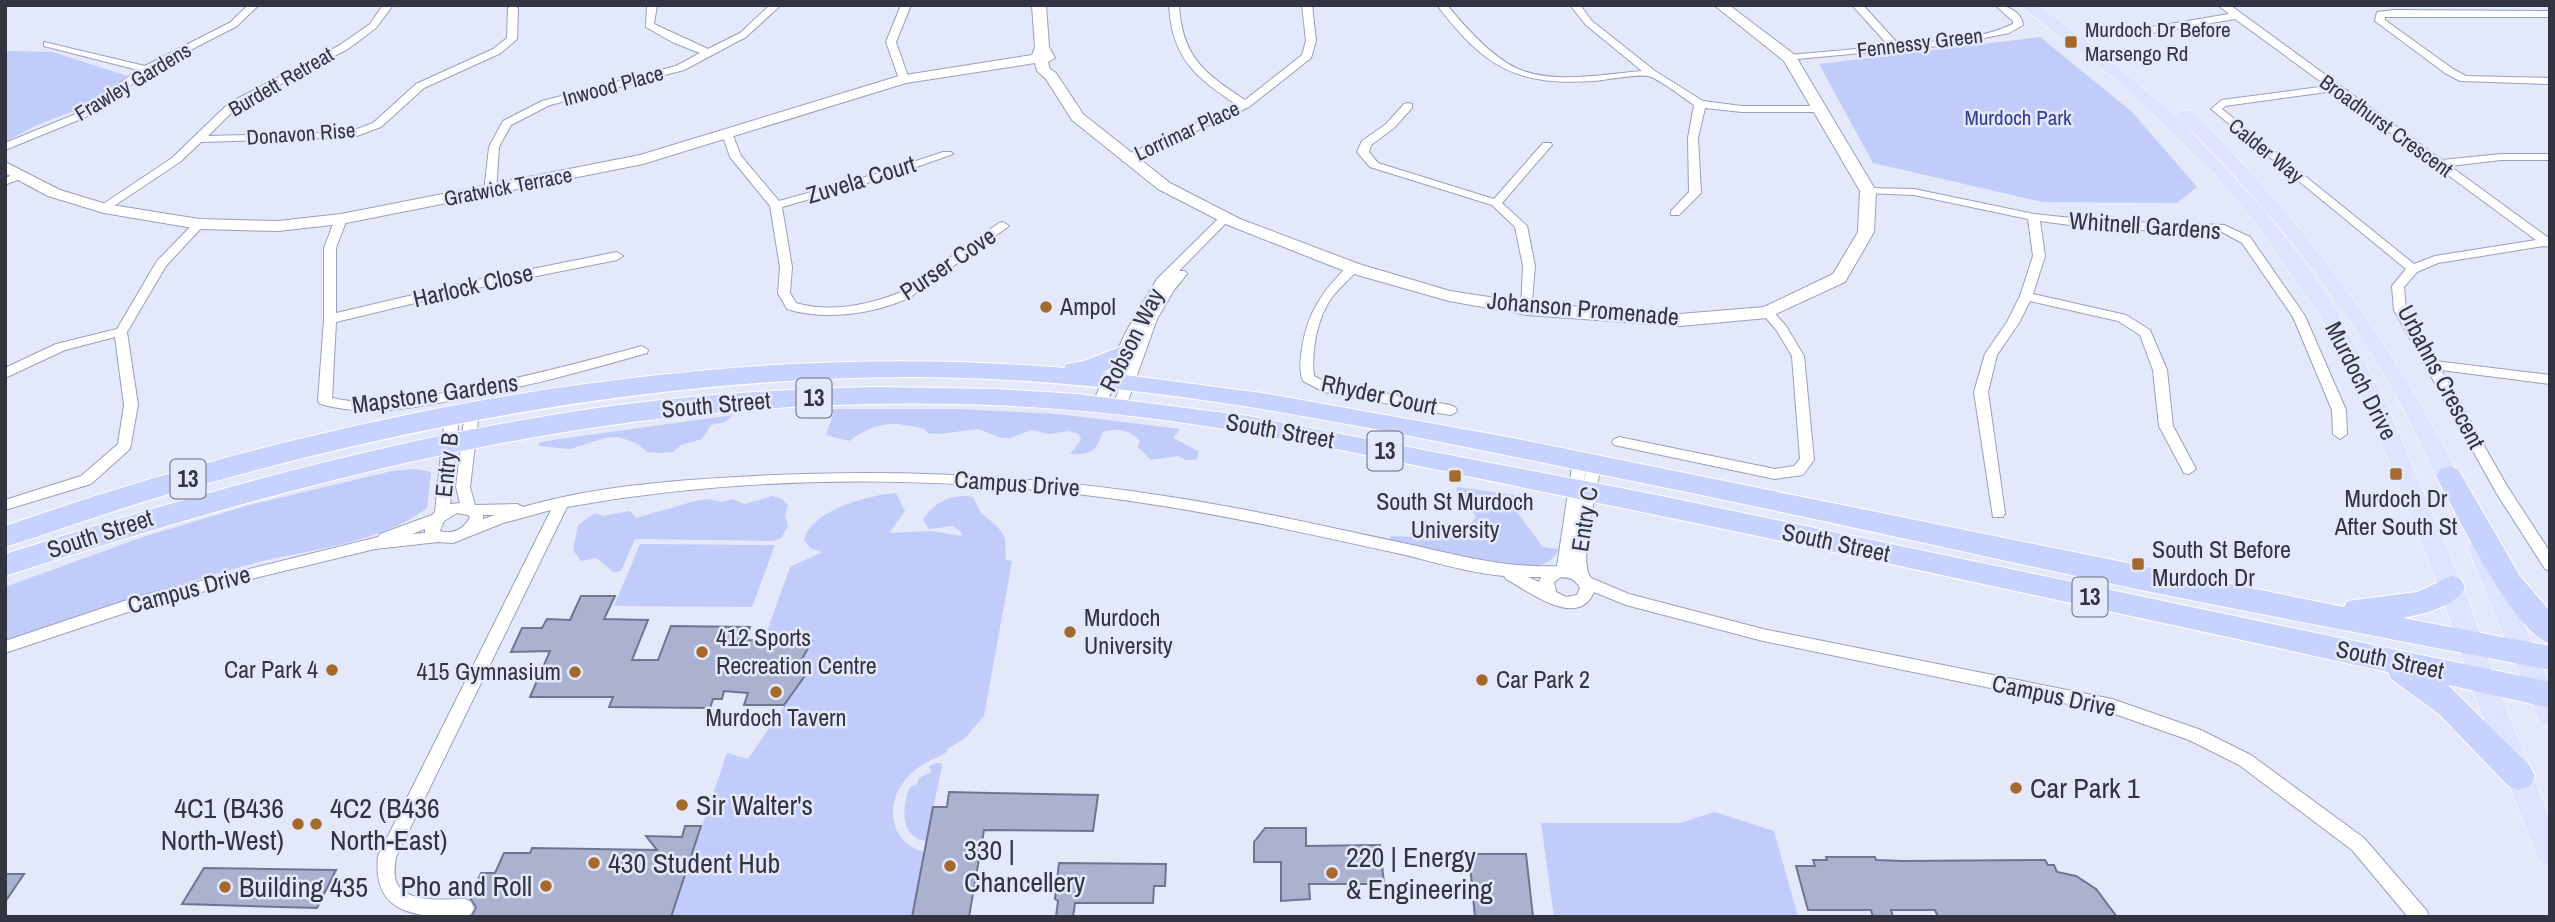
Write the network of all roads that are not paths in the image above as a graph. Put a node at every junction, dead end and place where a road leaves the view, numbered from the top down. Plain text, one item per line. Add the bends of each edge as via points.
1 (254, 5) edge
2 (388, 5) edge
3 (652, 5) edge
4 (776, 5) edge
5 (906, 5) edge
6 (1039, 5) edge
7 (1174, 5) edge
8 (1307, 5) edge
9 (1442, 5) edge
10 (1575, 5) edge
11 (1720, 5) edge
12 (1857, 5) edge
13 (2000, 5) edge
14 (2223, 5) edge
15 (2036, 7) edge
16 (513, 8) dead end
17 (2550, 14) edge
18 (2234, 16) junction
19 (2134, 33) dead end
20 (48, 44) dead end
21 (1895, 46) junction
22 (709, 54) junction
23 (1790, 58) junction
24 (1045, 60) junction
25 (146, 69) junction
26 (1651, 73) junction
27 (904, 79) junction
28 (2550, 81) edge
29 (2335, 88) junction
30 (1700, 104) junction
31 (1245, 105) junction
32 (1408, 106) dead end
33 (1818, 109) junction
34 (727, 133) junction
35 (199, 139) junction
36 (1547, 145) dead end
37 (5, 147) edge
38 (947, 154) dead end
39 (2550, 157) edge
40 (1126, 159) junction
41 (2440, 164) junction
42 (9, 175) edge
43 (490, 191) junction
44 (1868, 191) junction
45 (1496, 202) junction
46 (776, 205) junction
47 (104, 208) junction
48 (1675, 213) dead end
49 (2034, 217) junction
50 (341, 219) junction
51 (1230, 219) junction
52 (199, 225) junction
53 (1003, 226) dead end
54 (2547, 243) edge
55 (617, 256) dead end
56 (1353, 268) junction
57 (2413, 269) junction
58 (2026, 296) junction
59 (1527, 309) junction
60 (1767, 312) junction
61 (330, 319) junction
62 (121, 332) junction
63 (642, 350) dead end
64 (1122, 354) junction
65 (2433, 365) junction
66 (1031, 373) junction
67 (5, 374) edge
68 (2550, 380) edge
69 (1115, 393) junction
70 (1450, 410) dead end
71 (462, 413) junction
72 (2340, 434) dead end
73 (458, 440) junction
74 (1619, 442) dead end
75 (1587, 462) junction
76 (2189, 469) dead end
77 (2449, 476) junction
78 (1583, 490) junction
79 (5, 505) edge
80 (561, 505) junction
81 (529, 509) junction
82 (471, 510) junction
83 (1998, 513) dead end
84 (439, 517) junction
85 (469, 530) junction
86 (5, 537) edge
87 (437, 537) junction
88 (375, 543) junction
89 (5, 565) edge
90 (2550, 565) edge
91 (1500, 570) junction
92 (1574, 579) junction
93 (2451, 587) junction
94 (2192, 589) junction
95 (1549, 594) junction
96 (2550, 632) edge
97 (2471, 642) junction
98 (5, 647) edge
99 (2535, 655) edge
100 (2382, 659) junction
101 (2482, 680) junction
102 (2547, 702) edge
103 (2519, 776) junction
104 (2550, 854) edge
105 (466, 908) dead end
106 (2420, 917) edge

1 - 25 street, Frawley Gardens via 234,24
2 - 35 street, Burdett Retreat via 373,26 344,47 233,105
3 - 22 street via 649,25
4 - 22 street, Inwood Place via 743,35
5 - 27 street via 891,42
6 - 24 street, Johanson Promenade
7 - 31 street via 1174,29 1182,51 1199,74
8 - 31 street, Lorrimar Place via 1311,41 1307,56
9 - 26 street via 1458,26 1513,71 1543,78
10 - 26 street via 1589,23
11 - 23 street
12 - 21 street
13 - 21 street, Fennessy Green via 2018,20 2014,30
14 - 18 street, Broadhurst Crescent
15 - 77 main road, Murdoch Drive via 2097,40 2151,84 2223,149 2263,193 2325,269 2369,335
15 - 93 main road, Murdoch Drive via 2195,145 2240,192 2304,276 2344,340 2379,410
16 - 35 street, Donavon Rise via 512,38 497,51 420,86 376,125 350,135
17 - 28 street via 2381,14 2380,20 2464,79
18 - 19 street
18 - 29 street, Broadhurst Crescent
20 - 25 street
21 - 23 street, Fennessy Green
22 - 43 street, Inwood Place via 680,68 547,103 507,123 494,148
23 - 33 street
24 - 27 street, Gratwick Terrace
24 - 40 street, Johanson Promenade via 1077,117
25 - 37 street, Frawley Gardens via 82,115
26 - 30 street
27 - 34 street, Gratwick Terrace
29 - 41 street, Broadhurst Crescent
29 - 57 street, Calder Way via 2222,103 2216,109
30 - 33 street
30 - 48 street via 1693,138 1695,193
31 - 40 street, Lorrimar Place
32 - 45 street via 1366,143 1363,152 1374,165
33 - 44 street
34 - 43 street, Gratwick Terrace via 643,159
34 - 46 street via 736,157
35 - 47 street, Burdett Retreat
36 - 45 street
38 - 46 street, Zuvela Court
39 - 41 street
40 - 51 street, Johanson Promenade via 1164,186
41 - 54 street, Broadhurst Crescent
42 - 47 street, Gratwick Terrace
43 - 50 street, Gratwick Terrace
44 - 49 street, Whitnell Gardens via 1914,192
44 - 60 street, Johanson Promenade via 1866,232 1839,278
45 - 59 street via 1521,226 1529,266
46 - 53 street, Purser Cove via 786,300 791,306 813,311 889,303
47 - 52 street, Gratwick Terrace
49 - 58 street via 2039,256
49 - 72 street, Whitnell Gardens via 2100,225 2224,229 2246,240 2299,316 2339,410
50 - 52 street, Gratwick Terrace via 278,226
50 - 61 street, Mapstone Gardens via 330,248
51 - 56 street, Johanson Promenade
51 - 64 street, Robson Way via 1161,282
51 - 69 street, Robson Way via 1172,283
52 - 62 street via 161,264
54 - 57 street, Urbahns Crescent via 2435,260
55 - 61 street, Harlock Close
56 - 59 street, Johanson Promenade via 1449,296
56 - 70 street, Rhyder Court via 1320,307 1305,366 1308,378 1324,387
57 - 65 street, Urbahns Crescent via 2398,286 2400,310
58 - 76 street via 2122,318 2145,334 2160,370 2166,426
58 - 83 street via 1991,354 1981,392
59 - 60 street, Johanson Promenade via 1680,320
60 - 74 street via 1798,356 1807,460 1798,471 1775,474
61 - 63 street, Mapstone Gardens via 325,401 336,407 366,408 487,390
62 - 67 street via 88,337 30,359
62 - 79 street via 131,405 125,446 86,480
64 - 66 highway via 1087,369
64 - 69 street, Robson Way
65 - 68 street
65 - 90 street, Urbahns Crescent via 2502,490
66 - 69 highway, South Street / 13
66 - 71 highway, South Street / 13 via 911,369 723,377 632,386
69 - 73 highway, South Street / 13 via 794,398 592,418
69 - 75 highway, South Street / 13 via 1279,404
69 - 78 highway, South Street / 13
71 - 73 street, Entry B
71 - 86 highway, South Street / 13 via 181,481
73 - 82 street, Entry B
73 - 84 street, Entry B
73 - 89 highway, South Street / 13 via 211,499
75 - 78 street, Entry C
75 - 94 highway, South Street / 13
77 - 96 highway via 2510,583
77 - 99 main road, Murdoch Drive
78 - 92 street, Entry C
78 - 100 highway, South Street / 13
80 - 81 street, Campus Drive
80 - 91 street, Campus Drive via 611,495 756,481 857,477 998,481 1167,501
80 - 105 street via 419,787 384,867 387,884 410,905
81 - 82 street, Campus Drive
81 - 85 street, Campus Drive
82 - 84 street, Campus Drive via 456,508
82 - 85 street via 476,521
84 - 87 street via 432,530
84 - 88 street, Campus Drive
85 - 87 street, Campus Drive via 449,539
87 - 88 street, Campus Drive
88 - 98 street, Campus Drive via 136,603
91 - 92 street, Campus Drive
91 - 95 street, Campus Drive
92 - 95 street via 1546,582
92 - 95 street, Campus Drive via 1572,604
92 - 106 street, Campus Drive via 1626,599 1763,635 2112,706 2195,735 2245,760 2358,844
93 - 94 highway via 2435,599 2378,609 2354,609 2263,592
93 - 97 main road, Murdoch Drive
94 - 97 highway, South Street / 13
97 - 99 highway, South Street / 13
97 - 101 main road, Murdoch Drive
99 - 102 main road, Murdoch Drive
100 - 101 highway, South Street / 13
100 - 103 highway via 2431,686
101 - 102 highway, South Street / 13
101 - 103 main road, Murdoch Drive
103 - 104 main road, Murdoch Drive

